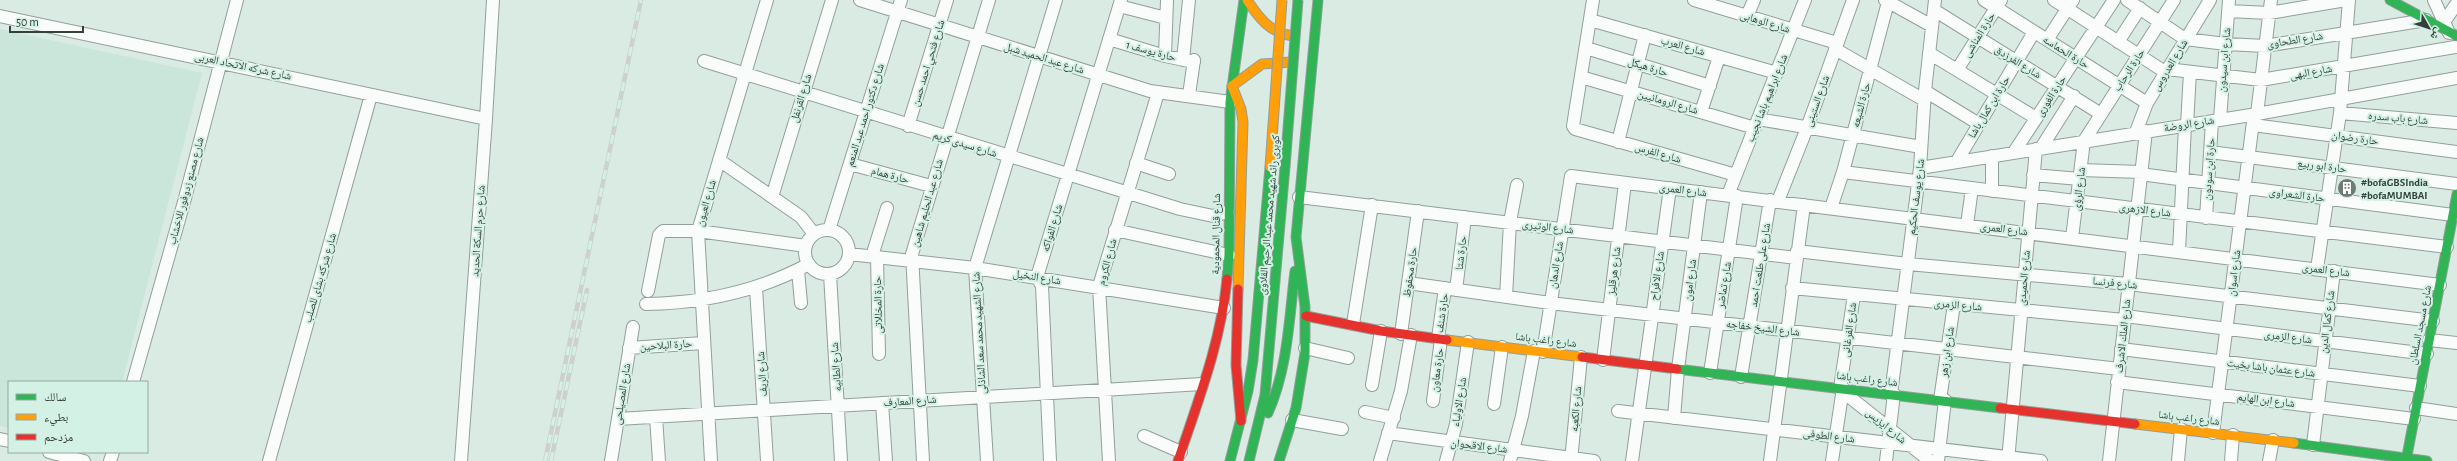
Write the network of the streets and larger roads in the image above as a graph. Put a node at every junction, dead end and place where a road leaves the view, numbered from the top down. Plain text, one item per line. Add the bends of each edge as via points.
1 (237, 0) edge
2 (493, 0) edge
3 (767, 0) edge
4 (832, 0) edge
5 (901, 0) edge
6 (947, 0) edge
7 (989, 0) edge
8 (1056, 0) edge
9 (1167, 0) edge
10 (1189, 0) edge
11 (1244, 0) edge
12 (1247, 0) edge
13 (1282, 0) edge
14 (1298, 0) edge
15 (1318, 0) edge
16 (1593, 0) edge
17 (1694, 0) edge
18 (1754, 0) edge
19 (1805, 0) edge
20 (1853, 0) edge
21 (1984, 0) edge
22 (2054, 0) edge
23 (2114, 0) edge
24 (2127, 0) edge
25 (2174, 0) edge
26 (2210, 0) edge
27 (2271, 0) edge
28 (2348, 0) edge
29 (2390, 0) edge
30 (2434, 0) edge
31 (864, 1) edge
32 (1887, 1) edge
33 (1708, 2) edge
34 (2457, 2) edge
35 (1120, 3) edge
36 (1998, 4) edge
37 (2070, 4) edge
38 (2305, 4) edge
39 (1934, 5) edge
40 (2229, 6) edge
41 (2140, 8) junction
42 (897, 12) junction
43 (2269, 13) junction
44 (0, 16) edge
45 (1747, 16) junction
46 (1166, 18) junction
47 (1590, 20) junction
48 (2426, 20) junction
49 (2160, 22) junction
50 (940, 25) junction
51 (1932, 26) junction
52 (1316, 27) junction
53 (2096, 27) junction
54 (1793, 30) junction
55 (2034, 32) junction
56 (2346, 32) junction
57 (1646, 35) junction
58 (977, 37) junction
59 (1978, 37) junction
60 (2452, 37) edge
61 (1108, 39) junction
62 (2185, 39) junction
63 (2047, 40) junction
64 (2118, 42) junction
65 (2226, 44) junction
66 (1836, 46) junction
67 (2265, 46) junction
68 (1586, 48) junction
69 (1929, 53) junction
70 (2139, 55) junction
71 (1039, 56) junction
72 (1165, 56) junction
73 (1719, 57) junction
74 (2076, 58) junction
75 (1190, 60) junction
76 (220, 61) junction
77 (704, 61) dead end
78 (2017, 61) junction
79 (1638, 64) junction
80 (2343, 66) junction
81 (1870, 70) junction
82 (1957, 70) junction
83 (2166, 71) junction
84 (2190, 72) junction
85 (1776, 73) junction
86 (744, 74) junction
87 (1098, 74) junction
88 (2223, 76) junction
89 (1581, 77) junction
90 (2457, 78) edge
91 (1310, 79) junction
92 (2261, 80) junction
93 (1232, 86) junction
94 (1710, 86) junction
95 (2057, 86) junction
96 (2119, 86) junction
97 (1631, 92) junction
98 (802, 93) junction
99 (1158, 93) junction
100 (1997, 94) junction
101 (371, 95) junction
102 (1189, 95) junction
103 (1924, 95) junction
104 (2074, 96) junction
105 (2340, 98) junction
106 (1230, 102) junction
107 (2147, 102) junction
108 (1701, 112) junction
109 (865, 113) junction
110 (2340, 113) junction
111 (2101, 114) junction
112 (2036, 118) junction
113 (2255, 118) junction
114 (486, 119) junction
115 (2216, 120) junction
116 (2457, 123) edge
117 (1756, 124) junction
118 (1979, 124) junction
119 (2186, 125) junction
120 (908, 126) junction
121 (1807, 128) junction
122 (2141, 132) junction
123 (1853, 136) junction
124 (2336, 136) junction
125 (946, 138) junction
126 (2084, 141) junction
127 (1618, 142) junction
128 (1921, 148) junction
129 (2038, 148) junction
130 (2014, 152) junction
131 (2210, 152) junction
132 (2457, 152) edge
133 (1992, 156) junction
134 (1007, 157) junction
135 (2249, 157) junction
136 (719, 160) junction
137 (1957, 161) junction
138 (1136, 162) junction
139 (850, 164) junction
140 (1920, 168) junction
141 (2332, 168) junction
142 (1843, 172) junction
143 (2141, 173) junction
144 (1169, 174) dead end
145 (2081, 174) junction
146 (1068, 175) junction
147 (1736, 175) junction
148 (2033, 175) junction
149 (1569, 178) joint
150 (2183, 180) junction
151 (1918, 182) junction
152 (1625, 183) junction
153 (2208, 183) junction
154 (2457, 184) edge
155 (1517, 185) dead end
156 (931, 186) junction
157 (1670, 188) junction
158 (1972, 188) junction
159 (2245, 188) junction
160 (1992, 191) junction
161 (1126, 192) junction
162 (1701, 192) junction
163 (2457, 194) edge
164 (1733, 196) junction
165 (2032, 196) junction
166 (772, 197) junction
167 (1299, 197) junction
168 (2327, 199) junction
169 (1774, 201) junction
170 (2077, 202) junction
171 (1372, 205) junction
172 (1804, 205) junction
173 (887, 208) dead end
174 (1831, 208) junction
175 (2137, 209) junction
176 (1418, 211) junction
177 (1228, 212) junction
178 (2181, 215) junction
179 (2453, 215) junction
180 (1465, 217) junction
181 (1914, 218) junction
182 (2206, 218) junction
183 (1510, 222) junction
184 (2240, 222) junction
185 (1967, 225) junction
186 (1561, 229) junction
187 (830, 230) junction
188 (1115, 230) junction
189 (698, 231) junction
190 (2028, 232) junction
191 (2323, 232) junction
192 (814, 234) junction
193 (1619, 236) junction
194 (2072, 238) junction
195 (1662, 241) junction
196 (1694, 245) junction
197 (806, 246) junction
198 (2132, 246) junction
199 (1729, 250) junction
200 (2450, 250) edge
201 (2179, 252) junction
202 (849, 254) junction
203 (1762, 254) junction
204 (1229, 255) junction
205 (1797, 255) junction
206 (1297, 256) junction
207 (874, 257) junction
208 (2236, 259) junction
209 (913, 261) junction
210 (809, 264) junction
211 (1908, 264) junction
212 (975, 268) junction
213 (2317, 269) junction
214 (798, 270) junction
215 (2334, 271) junction
216 (830, 274) junction
217 (2024, 275) junction
218 (1037, 277) junction
219 (1408, 282) junction
220 (2128, 284) junction
221 (2440, 285) junction
222 (1099, 286) junction
223 (756, 288) junction
224 (1792, 288) junction
225 (1451, 289) junction
226 (648, 291) dead end
227 (1854, 295) junction
228 (2231, 296) junction
229 (1506, 297) junction
230 (1903, 300) junction
231 (701, 301) junction
232 (801, 303) dead end
233 (1550, 303) junction
234 (646, 304) dead end
235 (1954, 304) junction
236 (1224, 308) junction
237 (2329, 308) junction
238 (1610, 310) junction
239 (2021, 310) junction
240 (1652, 315) junction
241 (1306, 316) junction
242 (2124, 318) junction
243 (1685, 319) junction
244 (2433, 320) junction
245 (1718, 323) junction
246 (1353, 324) junction
247 (632, 327) dead end
248 (1750, 327) junction
249 (2226, 329) junction
250 (1381, 331) junction
251 (1786, 331) junction
252 (1406, 334) junction
253 (1848, 338) junction
254 (1440, 339) junction
255 (2429, 340) junction
256 (2325, 341) junction
257 (1468, 342) junction
258 (703, 343) junction
259 (2457, 343) edge
260 (1898, 344) junction
261 (1502, 347) junction
262 (629, 348) junction
263 (1305, 348) junction
264 (2121, 349) junction
265 (1948, 350) junction
266 (1538, 351) junction
267 (879, 354) dead end
268 (2427, 354) junction
269 (1581, 357) junction
270 (1348, 358) dead end
271 (2016, 358) junction
272 (1604, 360) junction
273 (2222, 362) junction
274 (1645, 365) junction
275 (1678, 369) junction
276 (2119, 369) junction
277 (1710, 373) junction
278 (2321, 374) junction
279 (1741, 376) junction
280 (133, 381) edge
281 (1779, 381) junction
282 (2117, 382) junction
283 (1202, 384) junction
284 (1372, 385) dead end
285 (2420, 386) junction
286 (1842, 389) junction
287 (1105, 390) junction
288 (1046, 394) junction
289 (1893, 394) junction
290 (2218, 394) junction
291 (983, 396) junction
292 (920, 400) junction
293 (1943, 400) junction
294 (1433, 401) dead end
295 (882, 403) junction
296 (1494, 404) dead end
297 (838, 405) junction
298 (2317, 407) junction
299 (2011, 408) junction
300 (764, 410) junction
301 (1618, 411) dead end
302 (1365, 412) dead end
303 (1638, 413) junction
304 (2415, 413) junction
305 (708, 414) junction
306 (2457, 414) edge
307 (656, 417) junction
308 (1394, 418) junction
309 (1674, 418) junction
310 (618, 419) junction
311 (1292, 420) junction
312 (1241, 421) junction
313 (2113, 421) junction
314 (1774, 429) junction
315 (1890, 429) junction
316 (2181, 429) junction
317 (1342, 430) dead end
318 (1257, 431) junction
319 (2213, 433) junction
320 (1388, 434) junction
321 (2233, 435) junction
322 (1144, 436) dead end
323 (1836, 437) junction
324 (2273, 440) junction
325 (1452, 443) junction
326 (1888, 443) junction
327 (2313, 445) junction
328 (1911, 446) junction
329 (53, 453) edge
330 (1938, 455) edge
331 (1180, 456) edge
332 (1511, 456) edge
333 (2008, 459) edge
334 (2406, 459) edge
335 (1571, 460) edge
336 (84, 461) edge
337 (269, 461) edge
338 (461, 461) edge
339 (611, 461) edge
340 (659, 461) edge
341 (711, 461) edge
342 (767, 461) edge
343 (834, 461) edge
344 (841, 461) edge
345 (886, 461) edge
346 (923, 461) edge
347 (987, 461) edge
348 (1050, 461) edge
349 (1109, 461) edge
350 (1230, 461) edge
351 (1249, 461) edge
352 (1279, 461) edge
353 (1380, 461) edge
354 (1446, 461) edge
355 (1594, 461) edge
356 (1632, 461) edge
357 (1770, 461) edge
358 (1832, 461) edge
359 (1886, 461) edge
360 (1930, 461) edge
361 (2041, 461) edge
362 (2109, 461) edge
363 (2178, 461) edge
364 (2231, 461) edge
365 (2269, 461) edge
366 (2427, 461) edge

1 - 76 street, شارع مصنع زدوفور للاخشاب
2 - 114 street, شارع حرم السكة الحديد
3 - 86 street, شارع العيون
4 - 98 street, شارع القرنفل
5 - 42 street, شارع دكتور احمد عبد المنعم
6 - 50 street, شارع فتحي احمد حسن
7 - 58 street, شارع عبد الحليم شاهين
8 - 71 street, شارع الشهيد محمد سعد الشاذلى
9 - 46 street
10 - 75 street
11 - 93 street, شارع قنال المحمودية
12 - 52 street via 1261,20 1277,34 1304,36
13 - 312 street, كوبرى رائد شهيد محمد عبد الرحيم القلاوى, bridge via 1253,360
14 - 318 street, كوبرى رائد شهيد محمد عبد الرحيم القلاوى, bridge via 1269,359
15 - 52 street
16 - 47 street
17 - 33 street, شارع الوهابى
18 - 45 street
19 - 54 street, شارع ابراهيم باشا نجيب
20 - 66 street, شارع الستينى
21 - 36 street, حارة الحماسه
22 - 37 street, شارع البهى
23 - 53 street, حارة الغورى
24 - 41 street, شارع الطحاوى
25 - 49 street, حارة الرحاب
26 - 62 street, شارع العدروس
27 - 43 street, شارع اسوان
28 - 38 street
28 - 56 street
29 - 48 street
30 - 60 street
31 - 42 street, شارع عبد الحميد شبل
32 - 51 street
32 - 81 street, حارة الشيعه
33 - 45 street, شارع الوهابى
34 - 60 street
35 - 46 street
35 - 61 street, شارع الفواكه
36 - 55 street, حارة الحماسه
36 - 59 street, حارة المناشى
37 - 53 street, شارع البهى
37 - 63 street
38 - 43 street
39 - 51 street, شارع يوسف الحكيم
39 - 59 street, شارع الفرزدق
40 - 43 street
40 - 65 street, شارع ابن سيدون
41 - 49 street, شارع الطحاوى
41 - 64 street
42 - 50 street, شارع عبد الحميد شبل
42 - 109 street, شارع دكتور احمد عبد المنعم
43 - 67 street, شارع اسوان
44 - 76 street, شارع شركه الاتحاد العربى
45 - 54 street, شارع الوهابى
46 - 72 street
47 - 57 street, شارع العرب
47 - 68 street
48 - 56 street, شارع الطحاوى
48 - 60 street
49 - 62 street, شارع الطحاوى
49 - 70 street, حارة الرحاب
50 - 58 street, شارع عبد الحميد شبل
50 - 120 street, شارع فتحي احمد حسن
51 - 69 street, شارع يوسف الحكيم
52 - 91 street
53 - 64 street, شارع البهى
53 - 74 street, حارة الغورى
54 - 66 street, شارع الوهابى
54 - 85 street, شارع ابراهيم باشا نجيب
55 - 63 street, حارة الحماسه
55 - 78 street, حارة ابن كمال باشا
56 - 67 street, شارع الطحاوى
56 - 80 street
57 - 73 street, شارع العرب
57 - 79 street
58 - 71 street, شارع عبد الحميد شبل
58 - 125 street, شارع عبد الحليم شاهين
59 - 78 street, شارع الفرزدق
59 - 82 street, حارة المناشى
60 - 80 street, شارع البهى
61 - 72 street, حارة يوسف 1
61 - 87 street, شارع الفواكه
62 - 65 street, شارع الطحاوى
62 - 83 street, شارع العدروس
63 - 74 street, حارة الحماسه
64 - 70 street, شارع البهى
65 - 67 street, شارع الطحاوى
65 - 88 street, شارع ابن سيدون
66 - 81 street, شارع الوهابى
66 - 121 street, شارع الستينى
67 - 92 street, شارع اسوان
68 - 79 street, حارة هيكل
68 - 89 street
69 - 82 street
69 - 103 street, شارع يوسف الحكيم
70 - 83 street, شارع البهى
70 - 96 street, حارة الرحاب
71 - 87 street, شارع عبد الحميد شبل
71 - 134 street, شارع الشهيد محمد سعد الشاذلى
72 - 75 street, حارة يوسف 1
73 - 85 street, شارع العرب
73 - 94 street
74 - 95 street, حارة الغورى
74 - 96 street, حارة الحماسه
75 - 102 street
76 - 101 street, شارع شركه الاتحاد العربى
76 - 280 street, شارع مصنع زدوفور للاخشاب via 184,202
77 - 86 street, شارع سيدى كريم
78 - 95 street, شارع الفرزدق
78 - 100 street, حارة ابن كمال باشا
79 - 94 street, حارة هيكل
79 - 97 street
80 - 92 street, شارع البهى
80 - 105 street
81 - 103 street, شارع الوهابى
81 - 123 street, حارة الشيعه
82 - 100 street
83 - 84 street, شارع البهى
83 - 107 street, شارع العدروس
84 - 88 street, شارع البهى
84 - 119 street
85 - 117 street, شارع ابراهيم باشا نجيب
86 - 98 street, شارع سيدى كريم
86 - 136 street, شارع العيون
87 - 99 street, شارع عبد الحميد شبل
87 - 146 street, شارع الفواكه
88 - 92 street, شارع البهى
88 - 115 street, شارع ابن سيدون
89 - 97 street, شارع الرومانيين
89 - 127 street, شارع الفرس via 1573,126 1579,131
90 - 105 street, شارع الروضة
91 - 93 street via 1296,64 1271,62 1254,68
91 - 167 street
92 - 113 street, شارع اسوان
93 - 106 street, شارع قنال المحمودية
93 - 312 street via 1240,103 1243,122 1236,365
94 - 108 street
95 - 104 street, شارع الفرزدق
95 - 112 street, حارة الغورى
96 - 107 street, حارة الحماسه
96 - 111 street, حارة الرحاب
97 - 108 street, شارع الرومانيين
97 - 127 street
98 - 109 street, شارع سيدى كريم
98 - 166 street, شارع القرنفل
99 - 102 street, شارع عبد الحميد شبل
99 - 138 street, شارع الكروم
100 - 112 street
100 - 118 street, حارة ابن كمال باشا
101 - 114 street, شارع شركه الاتحاد العربى
101 - 337 street, شارع شركه بشاى للصلب
102 - 106 street, شارع عبد الحميد شبل
103 - 118 street, شارع الوهابى
103 - 128 street, شارع يوسف الحكيم
104 - 111 street, شارع الفرزدق
104 - 129 street
105 - 110 street
105 - 113 street, شارع الروضة
106 - 177 street, شارع قنال المحمودية
107 - 122 street, شارع العدروس
108 - 117 street, شارع الرومانيين
109 - 120 street, شارع سيدى كريم
109 - 139 street, شارع دكتور احمد عبد المنعم
110 - 116 street, شارع باب سدره
110 - 124 street
111 - 126 street, حارة الرحاب
112 - 130 street, حارة الغورى
113 - 115 street, شارع الروضة
113 - 124 street, حارة رضوان
113 - 135 street, شارع اسوان
114 - 338 street, شارع حرم السكة الحديد
115 - 119 street, شارع الروضة
115 - 131 street, حارة ابن سودون
117 - 121 street, شارع الرومانيين
117 - 147 street, شارع ابراهيم باشا نجيب
118 - 137 street, حارة ابن كمال باشا
119 - 122 street, شارع الروضة
119 - 150 street
120 - 125 street, شارع سيدى كريم
121 - 123 street, شارع الرومانيين
121 - 169 street, شارع الستينى
122 - 126 street, شارع الروضة
122 - 143 street, شارع الملك الاشرف
123 - 128 street, شارع الرومانيين
123 - 142 street, حارة الشيعه
124 - 132 street, حارة رضوان
124 - 141 street
125 - 134 street, شارع سيدى كريم
125 - 156 street, شارع عبد الحليم شاهين
126 - 129 street, شارع الروضة
126 - 145 street, شارع الرؤى
127 - 147 street, شارع الفرس
128 - 140 street, شارع يوسف الحكيم
129 - 130 street, شارع الروضة
129 - 148 street, شارع الحميدى
130 - 133 street, شارع الروضة
131 - 135 street, حارة ابو ربيع
131 - 153 street, حارة ابن سودون
133 - 137 street, شارع الروضة
133 - 160 street
134 - 146 street, شارع سيدى كريم
134 - 212 street, شارع الشهيد محمد سعد الشاذلى
135 - 141 street, حارة ابو ربيع
135 - 159 street, شارع اسوان
136 - 166 street
136 - 189 street, شارع العيون
137 - 140 street, شارع الروضة
138 - 144 street
138 - 161 street, شارع الكروم
139 - 156 street, حارة همام
139 - 187 street, شارع دكتور احمد عبد المنعم
140 - 151 street, شارع يوسف الحكيم
141 - 154 street, حارة ابو ربيع
141 - 168 street
142 - 151 street, شارع الازهرى
142 - 174 street, حارة الشيعه
143 - 145 street, حارة الشعراوى
143 - 150 street, حارة الشعراوى
143 - 175 street, شارع الملك الاشرف
145 - 148 street, حارة الشعراوى
145 - 170 street, شارع الرؤى
146 - 161 street, شارع سيدى كريم
146 - 218 street, شارع الفواكه
147 - 164 street, شارع ابراهيم باشا نجيب
148 - 165 street, شارع الحميدى
149 - 152 street, شارع العمرى
149 - 186 street, شارع الدهان
150 - 153 street, حارة الشعراوى
150 - 178 street
151 - 158 street, شارع الازهرى
151 - 181 street, شارع يوسف الحكيم
152 - 157 street, شارع العمرى
152 - 193 street, شارع هرقليز
153 - 159 street, حارة الشعراوى
153 - 182 street, حارة ابن سودون
155 - 183 street
156 - 209 street, شارع عبد الحليم شاهين via 913,247
157 - 162 street, شارع العمرى
157 - 195 street, شارع الافراح
158 - 160 street, شارع الازهرى
158 - 185 street
159 - 168 street, حارة الشعراوى
159 - 184 street, شارع اسوان
160 - 165 street, شارع الازهرى
161 - 177 street, شارع سيدى كريم via 1196,213 1213,216
161 - 188 street, شارع الكروم
162 - 164 street, شارع العمرى
162 - 196 street, شارع امون
163 - 179 street, شارع مسجد السلطان
164 - 169 street, شارع العمرى
164 - 199 street, شارع تماضر
165 - 170 street, شارع الازهرى
165 - 190 street, شارع الحميدى
166 - 192 street via 801,217
167 - 171 street, شارع الوتيرى
167 - 206 street
168 - 179 street, حارة الشعراوى
168 - 191 street
169 - 172 street, شارع العمرى
169 - 203 street, شارع على طلعت احمد
170 - 175 street, شارع الازهرى
170 - 194 street, شارع الرؤى
171 - 176 street, شارع الوتيرى
171 - 246 street
172 - 174 street, شارع العمرى
172 - 205 street
173 - 207 street, حارة المخللاتى
174 - 181 street, شارع العمرى
175 - 178 street, شارع الازهرى
175 - 198 street, شارع الملك الاشرف
176 - 180 street, شارع الوتيرى
176 - 219 street, حارة محفوظ
177 - 204 street, شارع قنال المحمودية
178 - 182 street, شارع الازهرى
178 - 201 street
179 - 200 street, شارع مسجد السلطان
180 - 183 street, شارع الوتيرى
180 - 225 street, حارة شتا
181 - 185 street, شارع العمرى
181 - 211 street, شارع يوسف الحكيم
182 - 184 street, شارع الازهرى
183 - 186 street, شارع الوتيرى
183 - 229 street
184 - 191 street, شارع الازهرى
184 - 208 street, شارع اسوان
185 - 190 street, شارع العمرى
186 - 193 street, شارع الوتيرى
186 - 233 street, شارع الدهان
187 - 192 street
187 - 202 street via 844,237
188 - 204 street
188 - 222 street, شارع الكروم
189 - 197 street
189 - 226 street via 663,231 659,235
189 - 231 street, شارع العيون
190 - 194 street, شارع العمرى
190 - 217 street, شارع الحميدى
191 - 200 street, شارع الازهرى
191 - 213 street
192 - 197 street
193 - 195 street, شارع الوتيرى
193 - 238 street, شارع هرقليز
194 - 198 street, شارع العمرى
195 - 196 street, شارع الوتيرى
195 - 240 street, شارع الافراح
196 - 199 street, شارع الوتيرى
196 - 243 street, شارع امون
197 - 210 street via 806,259
198 - 201 street, شارع العمرى
198 - 220 street, شارع الملك الاشرف
199 - 203 street, شارع الوتيرى
199 - 245 street, شارع تماضر
200 - 221 street, شارع مسجد السلطان
201 - 208 street, شارع العمرى
202 - 207 street, شارع النخيل
202 - 216 street via 841,269
203 - 205 street, شارع الوتيرى
203 - 248 street, شارع على طلعت احمد
204 - 236 street, شارع قنال المحمودية
205 - 211 street, شارع فرنسا
205 - 224 street
206 - 241 street
206 - 318 street via 1280,383 1271,408
207 - 209 street, شارع النخيل
207 - 267 street, حارة المخللاتى
208 - 213 street, شارع العمرى
208 - 228 street, شارع اسوان
209 - 212 street, شارع النخيل
209 - 292 street, شارع عبد الحليم شاهين
210 - 214 street
210 - 216 street via 819,272
211 - 217 street, شارع فرنسا
211 - 230 street, شارع يوسف الحكيم
212 - 218 street, شارع النخيل
212 - 291 street, شارع الشهيد محمد سعد الشاذلى
213 - 215 street, شارع العمرى
214 - 223 street
214 - 232 street
215 - 221 street, شارع العمرى
215 - 237 street, شارع كمال الدين
216 - 297 street, شارع الطابيه
217 - 220 street, شارع فرنسا
217 - 239 street, شارع الحميدى
218 - 222 street, شارع النخيل
218 - 288 street via 1042,286
219 - 225 street, شارع الشيخ خفاجه
219 - 252 street, حارة محفوظ
220 - 228 street, شارع فرنسا
220 - 242 street, شارع الملك الاشرف
221 - 244 street, شارع مسجد السلطان
222 - 236 street, شارع النخيل
222 - 287 street, شارع الكروم
223 - 231 street
223 - 300 street, شارع الريف
224 - 227 street, شارع الزمرى
224 - 251 street
225 - 229 street, شارع الشيخ خفاجه
225 - 254 street, حارة شنف
227 - 230 street, شارع الزمرى
227 - 253 street, شارع الفرغانى
228 - 237 street, شارع فرنسا
228 - 249 street, شارع اسوان
229 - 233 street, شارع الشيخ خفاجه
230 - 235 street, شارع الزمرى
230 - 260 street, شارع يوسف الحكيم
231 - 234 street
231 - 258 street, شارع العيون
233 - 238 street, شارع الشيخ خفاجه
233 - 266 street, شارع الدهان
235 - 239 street, شارع الزمرى
235 - 265 street, شارع ابن زهر
236 - 283 street, شارع قنال المحمودية via 1216,345
237 - 244 street, شارع فرنسا
237 - 256 street, شارع كمال الدين
238 - 240 street, شارع الشيخ خفاجه
238 - 272 street, شارع هرقليز
239 - 242 street, شارع الزمرى
239 - 271 street, شارع الحميدى
240 - 243 street, شارع الشيخ خفاجه
240 - 274 street, شارع الافراح
241 - 246 street, شارع راغب باشا
241 - 263 street
242 - 249 street, شارع الزمرى
242 - 264 street, شارع الملك الاشرف
243 - 245 street, شارع الشيخ خفاجه
243 - 275 street, شارع امون
244 - 255 street, شارع مسجد السلطان
245 - 248 street, شارع الشيخ خفاجه
245 - 277 street, شارع تماضر
246 - 250 street, شارع راغب باشا
247 - 262 street, شارع المصيلحى
248 - 251 street, شارع الشيخ خفاجه
248 - 279 street, شارع على طلعت احمد
249 - 256 street, شارع الزمرى
249 - 273 street, شارع اسوان
250 - 252 street, شارع راغب باشا
250 - 284 street
251 - 253 street, شارع الشيخ خفاجه
251 - 281 street
252 - 254 street, شارع راغب باشا
252 - 308 street, حارة محفوظ via 1401,392
253 - 260 street, شارع الشيخ خفاجه
253 - 286 street, شارع الفرغانى
254 - 257 street, شارع راغب باشا
254 - 294 street, حارة معاون
255 - 259 street
255 - 268 street, شارع مسجد السلطان
256 - 268 street, شارع الزمرى
256 - 278 street, شارع كمال الدين
257 - 261 street, شارع راغب باشا
257 - 325 street, شارع الاولياء
258 - 262 street, حارة البلاحين
258 - 305 street, شارع العيون
260 - 265 street, شارع الشيخ خفاجه
260 - 289 street, شارع يوسف الحكيم
261 - 266 street, شارع راغب باشا
261 - 296 street
262 - 310 street, شارع المصيلحى
263 - 270 street
263 - 311 street
264 - 273 street, شارع عثمان باشا بخيت
264 - 276 street, شارع الملك الاشرف
265 - 271 street, شارع الشيخ خفاجه
265 - 293 street, شارع ابن زهر
266 - 269 street, شارع راغب باشا
266 - 332 street, شارع الدهان
268 - 285 street, شارع مسجد السلطان
269 - 272 street, شارع راغب باشا
269 - 335 street, شارع الكعبه
271 - 276 street, شارع الشيخ خفاجه
271 - 299 street, شارع الحميدى
272 - 274 street, شارع راغب باشا
273 - 278 street, شارع عثمان باشا بخيت
273 - 290 street, شارع اسوان
274 - 275 street, شارع راغب باشا
274 - 303 street, شارع الافراح
275 - 277 street, شارع راغب باشا
275 - 309 street, شارع امون
276 - 282 street, شارع الملك الاشرف
277 - 279 street, شارع راغب باشا
278 - 285 street, شارع عثمان باشا بخيت
278 - 298 street, شارع كمال الدين
279 - 281 street, شارع راغب باشا
281 - 286 street, شارع راغب باشا
281 - 314 street
282 - 290 street, شارع ابن الهايم
282 - 313 street, شارع الملك الاشرف
283 - 287 street, شارع المعارف
283 - 331 street, شارع قنال المحمودية
285 - 304 street, شارع مسجد السلطان
286 - 289 street, شارع راغب باشا
286 - 315 street, شارع ايزيس
286 - 323 street, شارع الفرغانى
287 - 288 street, شارع المعارف
287 - 349 street, شارع الكروم
288 - 291 street, شارع المعارف
288 - 348 street
289 - 293 street, شارع راغب باشا
289 - 315 street, شارع يوسف الحكيم
290 - 298 street, شارع ابن الهايم
290 - 319 street, شارع اسوان
291 - 292 street, شارع المعارف
291 - 347 street, شارع الشهيد محمد سعد الشاذلى
292 - 295 street, شارع المعارف
292 - 346 street, شارع عبد الحليم شاهين
293 - 299 street, شارع راغب باشا
293 - 330 street, شارع ابن زهر
295 - 297 street, شارع المعارف
295 - 345 street
297 - 300 street, شارع المعارف
297 - 344 street, شارع الطابيه
298 - 304 street, شارع ابن الهايم
298 - 327 street, شارع كمال الدين
299 - 313 street, شارع راغب باشا
299 - 333 street, شارع الحميدى
300 - 305 street, شارع المعارف
300 - 342 street, شارع الريف
301 - 303 street, شارع الطوفى
302 - 308 street
303 - 309 street, شارع الطوفى
303 - 356 street, شارع الافراح
304 - 306 street, شارع ابن الهايم
304 - 334 street, شارع مسجد السلطان
305 - 307 street, شارع المعارف
305 - 341 street, شارع العيون
307 - 310 street, شارع المعارف
307 - 340 street
308 - 320 street, حارة محفوظ
309 - 314 street, شارع الطوفى
310 - 339 street, شارع المصيلحى
311 - 317 street
311 - 352 street
312 - 350 street, كوبرى رائد شهيد محمد عبد الرحيم القلاوى
313 - 316 street, شارع راغب باشا
313 - 362 street, شارع الملك الاشرف
314 - 323 street, شارع الطوفى
314 - 357 street
315 - 326 street, شارع يوسف الحكيم
315 - 328 street, شارع ايزيس
316 - 319 street, شارع راغب باشا
316 - 363 street
318 - 351 street
319 - 321 street, شارع راغب باشا
320 - 325 street, شارع الاقحوان
320 - 353 street, حارة محفوظ
321 - 324 street, شارع راغب باشا
321 - 364 street
322 - 331 street
323 - 326 street, شارع الطوفى
323 - 358 street, شارع الفرغانى
324 - 327 street, شارع راغب باشا
324 - 365 street
325 - 332 street, شارع الاقحوان
325 - 354 street, شارع الاولياء
326 - 328 street, شارع الطوفى
326 - 359 street, شارع يوسف الحكيم
327 - 334 street, شارع راغب باشا
328 - 330 street, شارع الطوفى
328 - 360 street, شارع ايزيس
329 - 336 street
330 - 333 street, شارع الطوفى
332 - 335 street, شارع الاقحوان
333 - 361 street, شارع الطوفى
334 - 366 street, شارع راغب باشا
335 - 355 street, شارع الاقحوان
343 - 344 street

